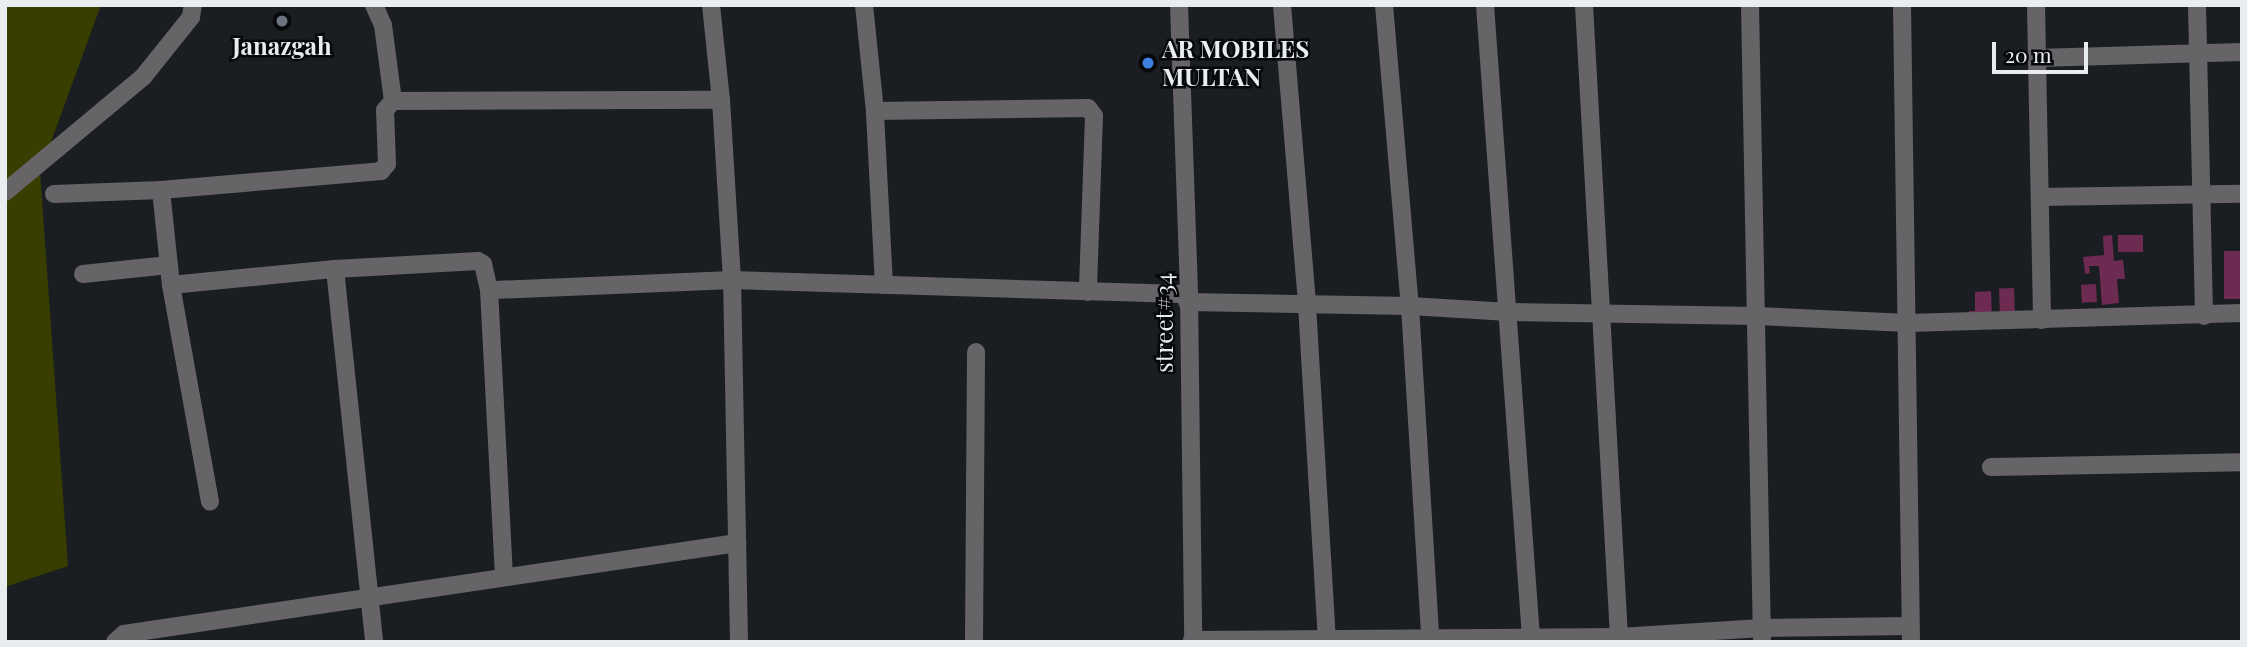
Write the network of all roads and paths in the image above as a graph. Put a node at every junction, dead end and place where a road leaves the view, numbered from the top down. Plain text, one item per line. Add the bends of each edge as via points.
1 (193, 5) edge
2 (374, 5) edge
3 (711, 5) edge
4 (864, 5) edge
5 (1179, 5) edge
6 (1282, 5) edge
7 (1384, 5) edge
8 (1485, 5) edge
9 (1584, 5) edge
10 (1750, 5) edge
11 (1902, 5) edge
12 (2036, 5) edge
13 (2197, 5) edge
14 (2242, 52) edge
15 (2198, 54) junction
16 (2037, 58) junction
17 (721, 100) junction
18 (393, 101) junction
19 (875, 111) junction
20 (161, 190) junction
21 (5, 192) edge
22 (54, 194) dead end
23 (2203, 194) junction
24 (2242, 194) edge
25 (2040, 197) junction
26 (169, 265) junction
27 (335, 269) junction
28 (82, 274) dead end
29 (732, 280) junction
30 (171, 285) junction
31 (884, 285) junction
32 (489, 290) junction
33 (1088, 292) junction
34 (1188, 298) junction
35 (1307, 305) junction
36 (1410, 306) junction
37 (1509, 312) junction
38 (1599, 313) junction
39 (2242, 313) edge
40 (1756, 316) junction
41 (2204, 316) junction
42 (2042, 320) junction
43 (1908, 323) junction
44 (976, 352) dead end
45 (2242, 461) edge
46 (1991, 467) dead end
47 (210, 502) dead end
48 (737, 543) junction
49 (505, 577) junction
50 (371, 595) junction
51 (1911, 634) edge
52 (1762, 635) edge
53 (1430, 636) junction
54 (1619, 637) junction
55 (1531, 638) junction
56 (1327, 639) junction
57 (1193, 641) edge
58 (115, 642) edge
59 (374, 642) edge
60 (739, 642) edge
61 (974, 642) edge

1 - 21 street via 191,17 142,77
2 - 18 street via 383,25
3 - 17 street
4 - 19 street
5 - 34 street, street#34
6 - 35 street
7 - 36 street
8 - 37 street
9 - 38 street
10 - 40 street
11 - 43 street
12 - 16 street
13 - 15 street
14 - 15 street
15 - 16 street
15 - 23 street
16 - 25 street
17 - 18 street
17 - 29 street
18 - 20 street via 385,110 387,164 381,171
19 - 31 street
19 - 33 street via 1088,108 1094,116
20 - 22 street
20 - 26 street
23 - 24 street
23 - 25 street
23 - 41 street
25 - 42 street
26 - 28 street
26 - 30 street
27 - 30 street
27 - 32 street via 478,261 484,264
27 - 50 street
29 - 31 street
29 - 32 street
29 - 48 street
30 - 47 street
31 - 33 street
32 - 49 street
33 - 34 street
34 - 35 street
34 - 57 street, street#34
35 - 36 street
35 - 56 street
36 - 37 street
36 - 53 street
37 - 38 street
37 - 55 street
38 - 40 street
38 - 54 street
39 - 41 street
40 - 43 street
40 - 52 street
41 - 42 street
42 - 43 street
43 - 51 street
44 - 61 street
45 - 46 street
48 - 49 street
48 - 60 street
49 - 50 street
50 - 58 street via 124,634
50 - 59 street
51 - 52 street
52 - 54 street
53 - 55 street
53 - 56 street
54 - 55 street
56 - 57 street

